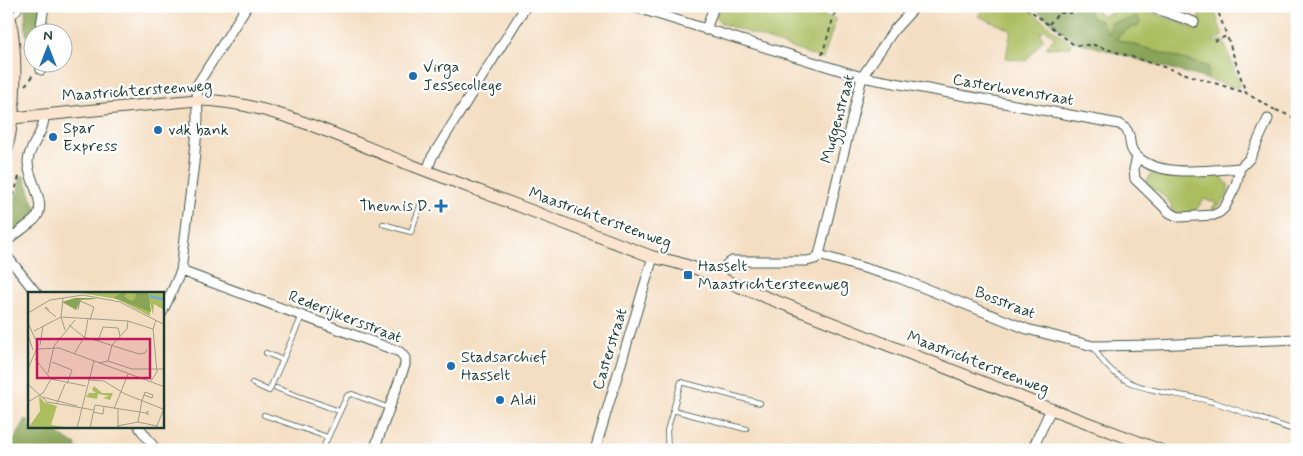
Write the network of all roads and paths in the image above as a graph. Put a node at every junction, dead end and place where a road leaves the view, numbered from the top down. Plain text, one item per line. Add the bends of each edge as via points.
1 (8, 6) edge
2 (19, 6) edge
3 (44, 6) edge
4 (247, 6) edge
5 (526, 6) edge
6 (631, 6) edge
7 (714, 6) edge
8 (837, 6) edge
9 (916, 6) edge
10 (1026, 6) edge
11 (1095, 6) edge
12 (1148, 6) edge
13 (1216, 6) edge
14 (11, 19) junction
15 (42, 22) edge
16 (1194, 22) dead end
17 (1049, 24) junction
18 (706, 30) junction
19 (1226, 36) junction
20 (1214, 41) dead end
21 (820, 64) junction
22 (862, 77) junction
23 (1246, 93) junction
24 (197, 100) junction
25 (1275, 110) junction
26 (44, 115) junction
27 (10, 119) edge
28 (1268, 119) joint
29 (1297, 119) edge
30 (6, 153) edge
31 (1137, 157) junction
32 (28, 160) junction
33 (1240, 168) junction
34 (430, 174) junction
35 (422, 203) dead end
36 (6, 210) edge
37 (383, 224) dead end
38 (6, 242) edge
39 (6, 255) edge
40 (819, 255) junction
41 (653, 257) junction
42 (181, 271) junction
43 (718, 276) junction
44 (35, 292) edge
45 (164, 309) edge
46 (302, 316) junction
47 (1297, 338) edge
48 (1093, 346) junction
49 (266, 353) dead end
50 (283, 360) junction
51 (252, 383) dead end
52 (276, 388) dead end
53 (760, 403) dead end
54 (389, 408) junction
55 (1051, 409) junction
56 (673, 410) junction
57 (340, 411) junction
58 (264, 415) dead end
59 (140, 428) edge
60 (746, 429) dead end
61 (1297, 431) edge
62 (327, 438) junction
63 (156, 450) edge
64 (322, 450) edge
65 (374, 450) edge
66 (595, 450) edge
67 (668, 450) edge
68 (1032, 450) edge
69 (1160, 450) edge

1 - 14 main road
2 - 14 lane
3 - 15 street
4 - 24 street via 197,85
5 - 34 street via 432,157
6 - 18 street, Casterhovenstraat
7 - 18 street
8 - 21 path
9 - 22 street, Muggenstraat via 894,30
10 - 17 path
11 - 17 path via 1059,13
12 - 16 street
13 - 19 path
14 - 27 main road via 14,74
17 - 23 path via 1074,45 1094,45
18 - 21 street, Casterhovenstraat
19 - 20 path
19 - 23 path
21 - 22 street, Casterhovenstraat
22 - 31 street, Casterhovenstraat via 1119,124 1129,132 1131,150
22 - 40 street, Muggenstraat
23 - 25 path
24 - 26 main road, Maastrichtersteenweg
24 - 34 main road, Maastrichtersteenweg via 216,100 260,109
24 - 42 street via 194,163
25 - 28 path
25 - 29 path
26 - 27 main road, Maastrichtersteenweg
26 - 32 street via 45,124
27 - 30 main road
28 - 33 street, Casterhovenstraat via 1250,158
31 - 33 street via 1175,171
31 - 33 street, Casterhovenstraat via 1135,180 1170,213 1179,217 1220,212 1236,185
32 - 36 path
32 - 38 street via 39,211 35,219
34 - 41 main road, Maastrichtersteenweg
35 - 37 lane via 411,232
39 - 44 street
40 - 43 street via 807,261 732,261
40 - 48 street, Bosstraat via 900,278 1027,329
41 - 43 main road, Maastrichtersteenweg
41 - 66 street, Casterstraat
42 - 45 street
42 - 46 street, Rederijkersstraat
43 - 55 main road, Maastrichtersteenweg via 740,288
46 - 50 lane
46 - 54 street, Rederijkersstraat via 400,352 405,358 405,365
47 - 48 street, Bosstraat
48 - 61 lane via 1100,360 1122,379 1147,390 1212,402
49 - 50 lane
50 - 51 lane via 269,391
52 - 57 lane
53 - 56 lane via 681,382
54 - 57 lane via 352,394 347,396
54 - 65 street, Rederijkersstraat
55 - 68 street
55 - 69 main road, Maastrichtersteenweg
56 - 60 lane
56 - 67 lane via 667,431
57 - 62 lane
58 - 62 lane
59 - 63 street
62 - 64 lane

